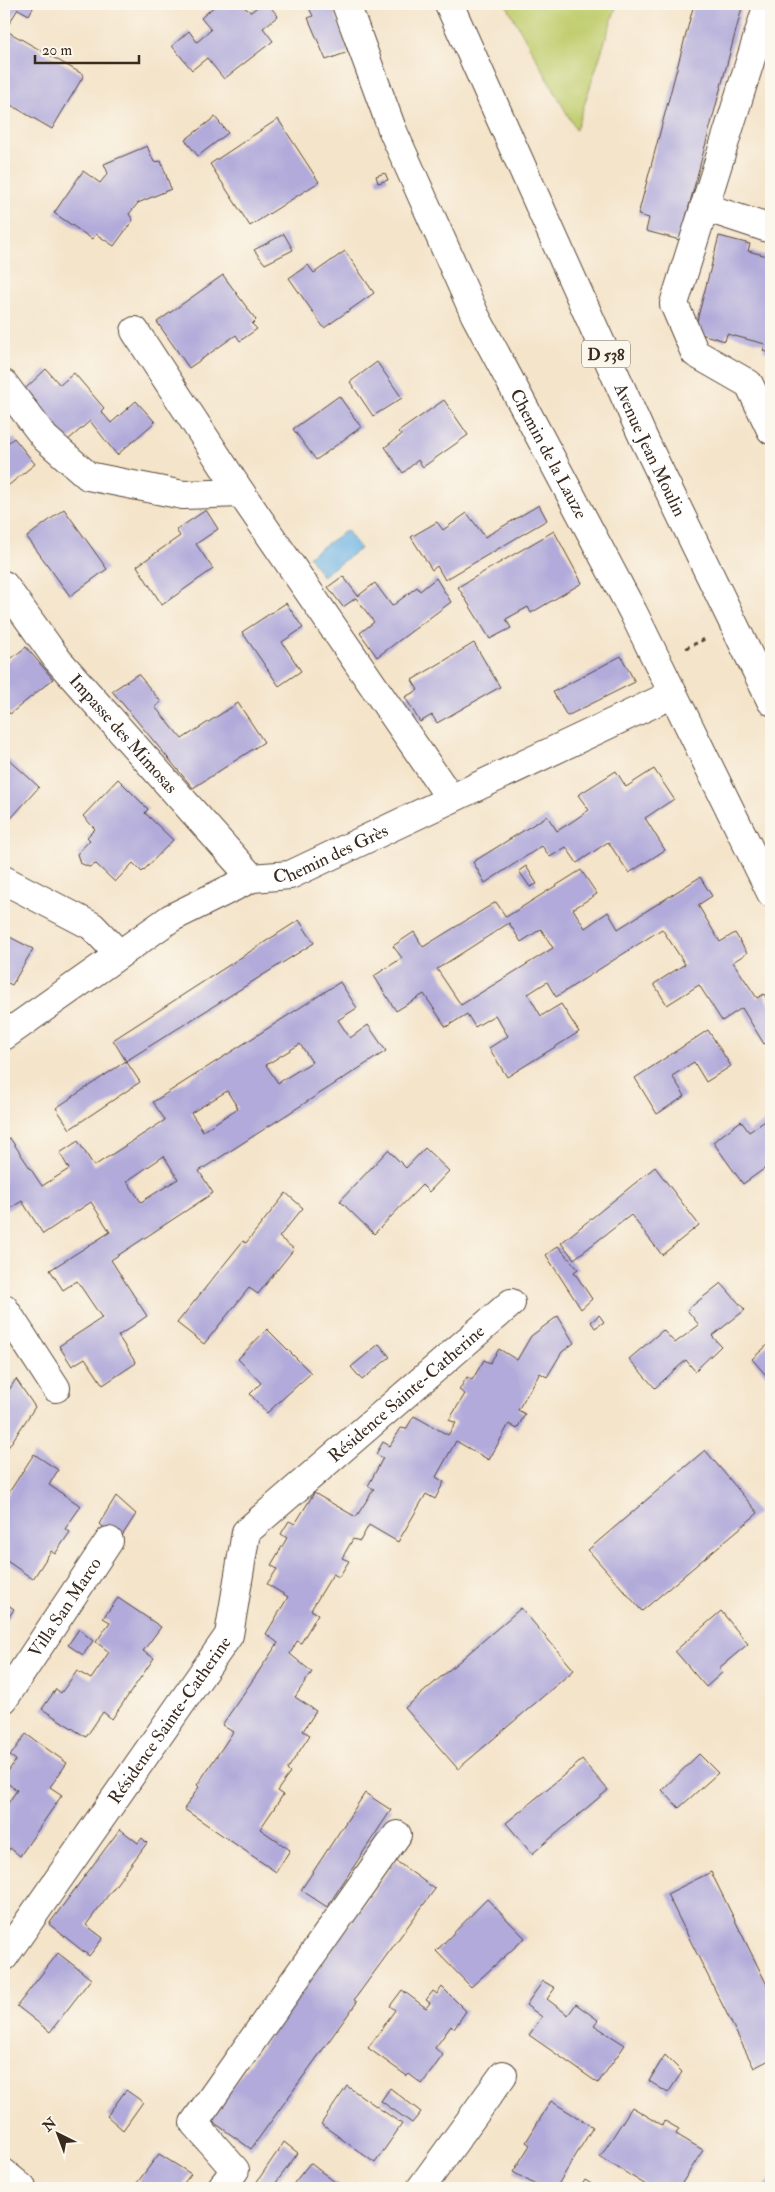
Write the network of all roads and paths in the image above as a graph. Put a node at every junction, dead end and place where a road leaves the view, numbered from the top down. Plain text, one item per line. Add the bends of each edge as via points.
1 (346, 4) edge
2 (449, 4) edge
3 (768, 4) edge
4 (704, 207) junction
5 (771, 229) edge
6 (135, 331) dead end
7 (4, 384) edge
8 (771, 430) edge
9 (241, 493) junction
10 (4, 585) edge
11 (707, 638) dead end
12 (684, 649) dead end
13 (673, 694) junction
14 (771, 701) edge
15 (451, 799) junction
16 (252, 878) junction
17 (4, 880) edge
18 (771, 893) edge
19 (119, 954) junction
20 (4, 1036) edge
21 (511, 1303) dead end
22 (4, 1308) edge
23 (56, 1388) dead end
24 (109, 1541) dead end
25 (4, 1699) edge
26 (397, 1836) dead end
27 (4, 1956) edge
28 (503, 2075) dead end
29 (4, 2172) edge
30 (22, 2188) edge
31 (221, 2188) edge
32 (421, 2188) edge

1 - 13 street, Chemin de la Lauze via 392,129 475,315 633,612
2 - 14 street, Avenue Jean Moulin / D 538 via 643,437
3 - 4 street
4 - 5 street
4 - 8 street via 674,304 695,353 749,384
6 - 9 street
7 - 9 street via 45,438 88,476 183,495
9 - 15 street
10 - 16 street, Impasse des Mimosas via 57,659
11 - 12 path
13 - 15 street, Chemin des Grès
13 - 18 street, Chemin de la Lauze
15 - 16 street, Chemin des Grès via 290,875
16 - 19 street, Chemin des Grès via 170,918
17 - 19 street via 92,926
19 - 20 street, Chemin des Grès
21 - 27 street, Résidence Sainte-Catherine via 246,1532 229,1635
22 - 23 street
24 - 25 street, Villa San Marco
26 - 31 street via 194,2123 235,2170
28 - 32 street
29 - 30 street

